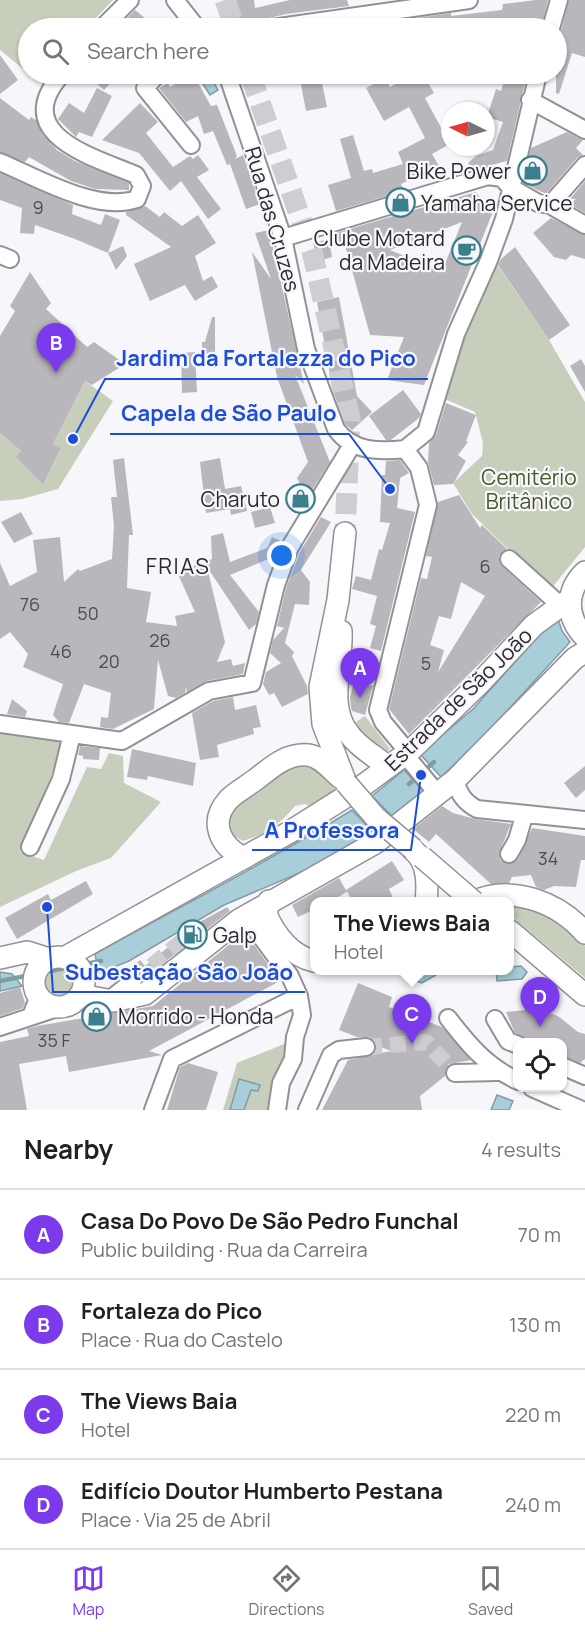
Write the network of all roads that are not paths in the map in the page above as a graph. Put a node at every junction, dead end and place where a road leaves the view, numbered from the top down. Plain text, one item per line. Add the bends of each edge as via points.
1 (130, 0) edge
2 (175, 0) edge
3 (468, 0) edge
4 (559, 0) edge
5 (112, 18) edge
6 (188, 18) edge
7 (342, 18) edge
8 (554, 18) edge
9 (54, 84) edge
10 (149, 84) edge
11 (230, 84) edge
12 (535, 84) edge
13 (530, 100) junction
14 (585, 130) edge
15 (191, 145) dead end
16 (0, 162) edge
17 (585, 165) edge
18 (510, 187) junction
19 (550, 205) junction
20 (585, 225) edge
21 (283, 238) junction
22 (352, 445) junction
23 (405, 449) junction
24 (345, 533) tunnel mouth
25 (509, 559) dead end
26 (585, 564) edge
27 (585, 572) edge
28 (338, 600) junction
29 (567, 605) junction
30 (585, 637) edge
31 (585, 652) edge
32 (0, 724) edge
33 (72, 734) junction
34 (410, 757) junction
35 (388, 767) junction
36 (455, 780) junction
37 (346, 783) junction
38 (435, 790) junction
39 (524, 816) junction
40 (585, 820) edge
41 (30, 847) dead end
42 (509, 854) dead end
43 (422, 857) junction
44 (244, 858) junction
45 (426, 897) edge
46 (468, 897) edge
47 (506, 897) edge
48 (269, 902) junction
49 (246, 916) junction
50 (585, 933) edge
51 (514, 934) edge
52 (0, 958) edge
53 (310, 958) edge
54 (0, 963) edge
55 (40, 974) junction
56 (133, 981) tunnel mouth
57 (82, 986) junction
58 (585, 995) edge
59 (299, 996) junction
60 (109, 1000) junction
61 (60, 1006) junction
62 (31, 1016) junction
63 (448, 1018) dead end
64 (495, 1019) dead end
65 (0, 1027) edge
66 (513, 1043) edge
67 (366, 1047) tunnel mouth
68 (567, 1068) edge
69 (497, 1072) junction
70 (455, 1073) dead end
71 (585, 1076) edge
72 (513, 1079) edge
73 (541, 1092) edge
74 (153, 1110) edge
75 (277, 1110) edge
76 (307, 1110) edge
77 (582, 1110) edge

1 - 5 street
2 - 6 street
3 - 7 street
4 - 8 street
9 - 16 street via 47,101 48,126 61,142 136,175 142,186 137,199 123,204 101,203
10 - 15 street via 145,88
11 - 21 street, Rua das Cruzes
12 - 13 street
13 - 14 street
13 - 18 street
17 - 19 street
18 - 19 street via 538,203
18 - 21 street via 502,178 488,176
18 - 23 street via 504,219 456,334 426,432
19 - 20 street
21 - 22 street, Rua das Cruzes via 306,350 336,429
22 - 23 street
22 - 33 street via 290,547 276,585 252,683 209,691 122,741
23 - 34 street via 419,468 428,504 378,710
24 - 28 main road
25 - 29 street
26 - 29 main road via 573,577
27 - 29 main road
28 - 35 main road via 340,720 360,745
28 - 37 main road via 322,670 320,706 328,741
29 - 30 main road
29 - 34 main road, Estrada de São João via 534,625
31 - 36 main road via 574,658
32 - 33 street
33 - 41 street via 62,778
34 - 35 main road, Estrada de São João
34 - 38 street
35 - 44 main road, Estrada de São João via 332,807
36 - 38 main road
36 - 39 street via 467,804
37 - 43 main road, bridge via 376,818
37 - 44 main road via 319,758 294,756 282,760 229,799 220,813 220,839
38 - 48 main road via 375,843
39 - 40 street
39 - 42 street
43 - 45 main road
43 - 46 main road, bridge
44 - 55 main road, Estrada de São João
47 - 50 main road via 537,900 563,912
48 - 49 main road
48 - 53 main road via 266,915 276,933 289,948
49 - 59 street via 290,976
49 - 60 main road via 198,945 145,994
51 - 58 main road
52 - 55 main road via 27,952
54 - 55 main road
55 - 57 main road via 78,966
55 - 61 main road via 48,1004
55 - 62 street
56 - 60 street
57 - 60 main road
57 - 61 main road via 72,1003
59 - 74 street via 172,1059
59 - 75 street via 302,1015
61 - 62 street
62 - 65 street
63 - 69 street via 477,1056
64 - 66 street
67 - 76 street via 339,1050 331,1055
68 - 71 street
69 - 70 street
69 - 72 street
73 - 77 street

